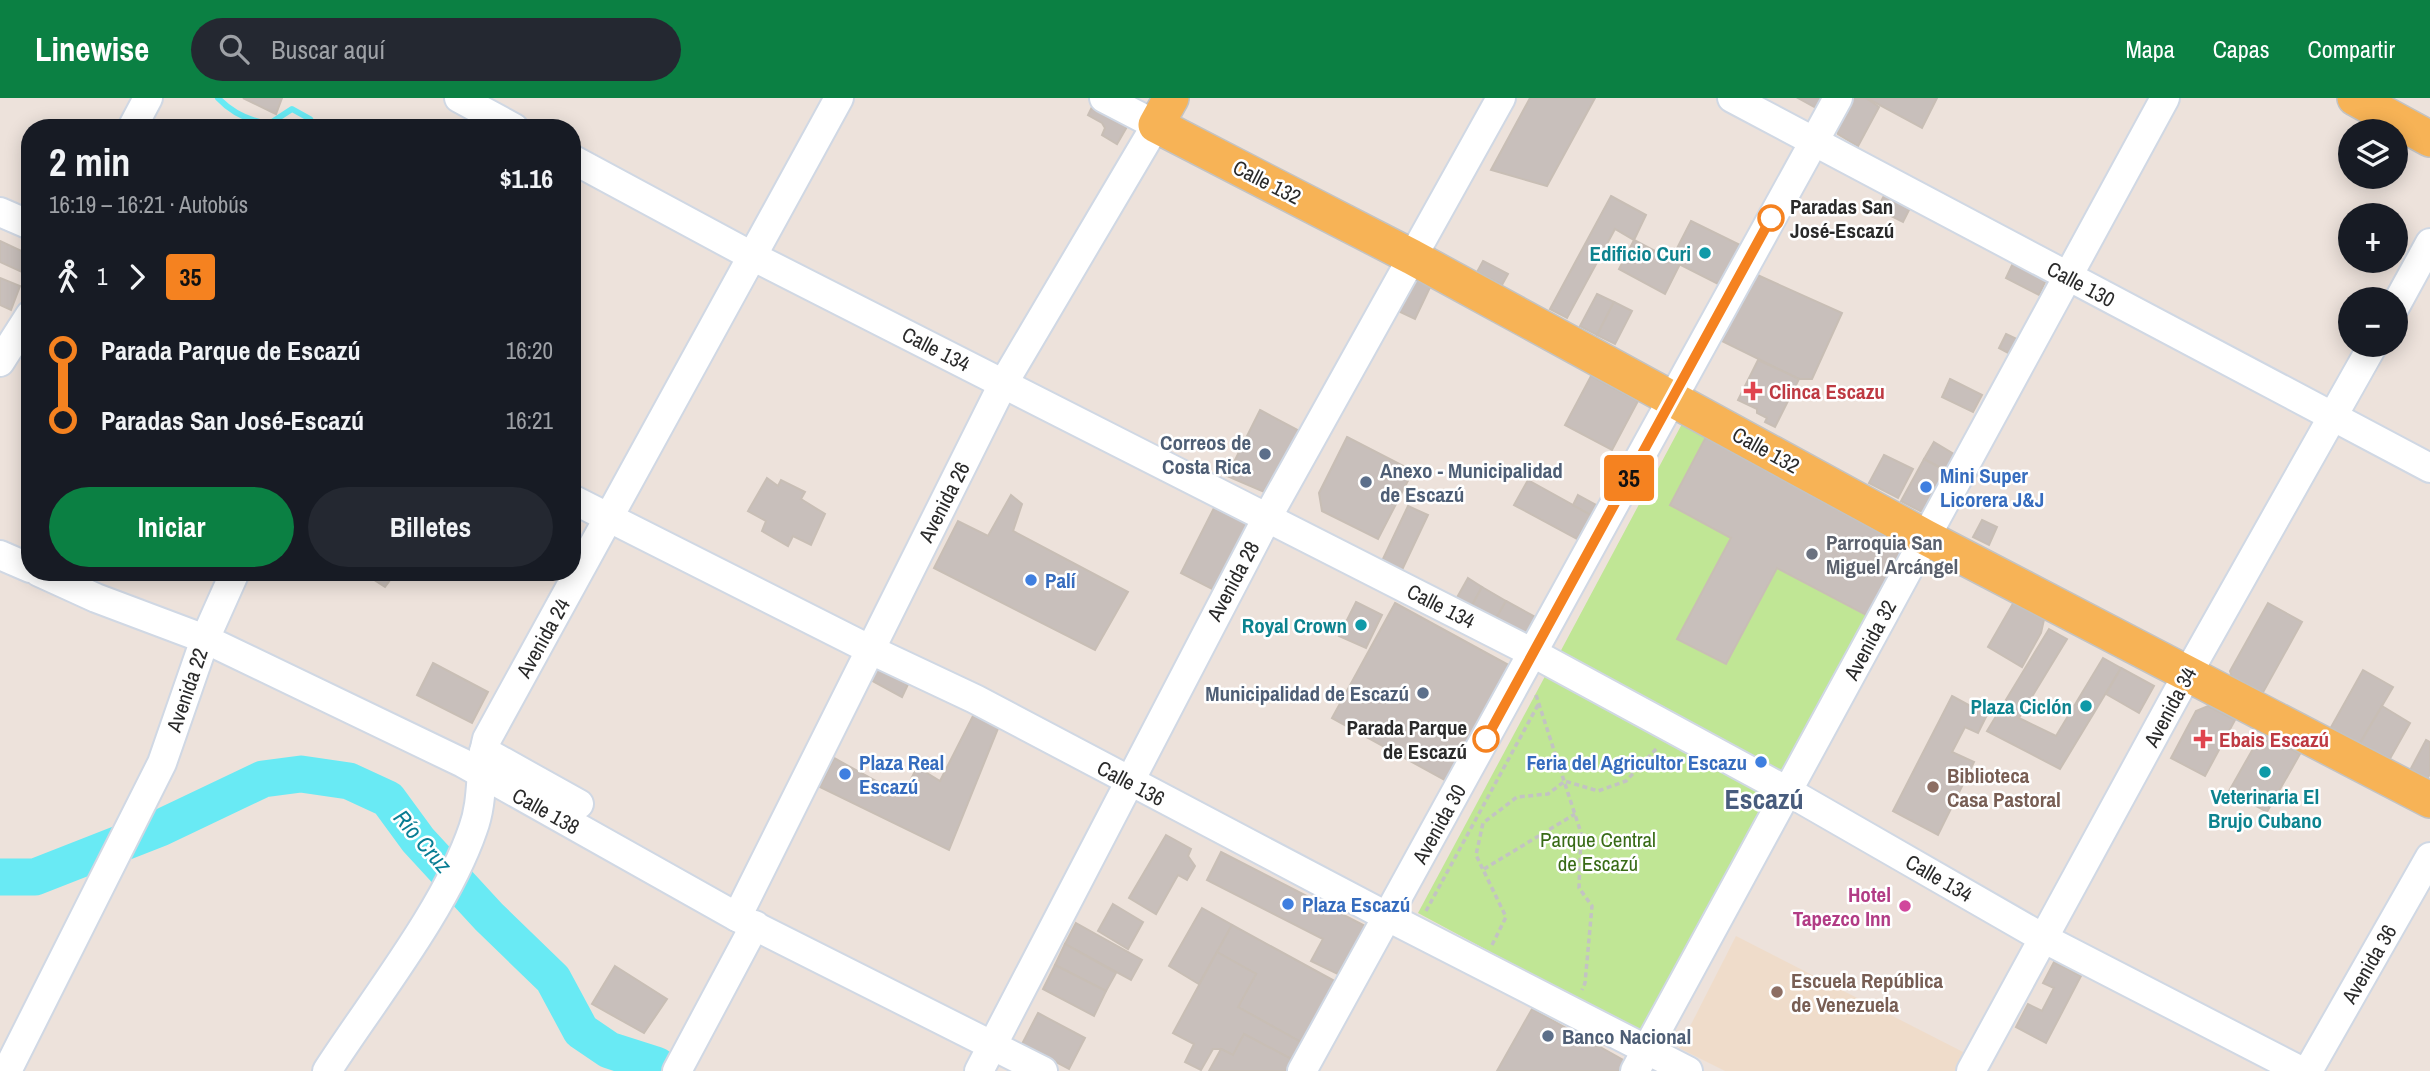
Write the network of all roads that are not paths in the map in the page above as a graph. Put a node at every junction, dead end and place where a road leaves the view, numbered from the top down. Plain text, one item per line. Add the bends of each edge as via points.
1 (148, 98) edge
2 (459, 98) edge
3 (839, 98) edge
4 (1104, 98) edge
5 (1501, 98) edge
6 (1732, 98) edge
7 (1838, 98) edge
8 (2165, 98) edge
9 (2355, 98) edge
10 (1164, 112) edge
11 (485, 113) edge
12 (136, 119) edge
13 (2430, 139) edge
14 (1813, 142) junction
15 (581, 164) edge
16 (0, 212) edge
17 (21, 221) edge
18 (2430, 243) edge
19 (752, 256) junction
20 (1412, 257) junction
21 (2068, 276) junction
22 (2405, 287) edge
23 (21, 329) edge
24 (2366, 357) edge
25 (0, 362) edge
26 (1003, 383) junction
27 (1672, 399) junction
28 (2332, 418) junction
29 (2430, 468) edge
30 (581, 503) edge
31 (1268, 516) junction
32 (610, 517) junction
33 (1925, 537) junction
34 (0, 555) edge
35 (21, 564) edge
36 (581, 569) edge
37 (58, 581) edge
38 (231, 581) edge
39 (575, 581) edge
40 (205, 639) junction
41 (871, 650) junction
42 (1526, 665) junction
43 (2188, 673) junction
44 (483, 764) junction
45 (1127, 781) junction
46 (1789, 792) junction
47 (2430, 800) edge
48 (579, 804) dead end
49 (2430, 857) edge
50 (1388, 917) junction
51 (746, 921) junction
52 (2043, 938) junction
53 (993, 1045) junction
54 (1641, 1060) edge
55 (680, 1066) edge
56 (7, 1071) edge
57 (327, 1071) edge
58 (979, 1071) edge
59 (1043, 1071) edge
60 (1302, 1071) edge
61 (1688, 1071) edge
62 (1971, 1071) edge
63 (2301, 1071) edge
64 (2308, 1071) edge

1 - 12 street
2 - 11 street
3 - 19 street, Avenida 24
4 - 10 street, Calle 132
5 - 20 street, Avenida 28
6 - 14 street, Calle 130
7 - 14 street, Avenida 30
8 - 21 street, Avenida 32
9 - 13 main road
10 - 20 main road, Calle 132
10 - 26 street, Avenida 26
14 - 21 street, Calle 130
14 - 27 street, Avenida 30
15 - 19 street, Calle 134
16 - 17 street
18 - 22 street
19 - 26 street, Calle 134
19 - 32 street, Avenida 24
20 - 27 main road, Calle 132
20 - 31 street, Avenida 28
21 - 28 street, Calle 130
21 - 33 street, Avenida 32
23 - 25 street
24 - 28 street, Avenida 34
26 - 31 street, Calle 134
26 - 41 street, Avenida 26
27 - 33 main road, Calle 132
27 - 42 street, Avenida 30
28 - 29 street, Calle 130
28 - 43 street, Avenida 34
30 - 32 street, Calle 136
31 - 42 street, Calle 134
31 - 45 street, Avenida 28
32 - 36 street, Avenida 24
32 - 41 street, Calle 136
33 - 43 main road, Calle 132
33 - 46 street, Avenida 32
34 - 35 street
37 - 40 street, Calle 138
38 - 40 street, Avenida 22
39 - 44 street, Avenida 24 via 487,739
40 - 44 street, Calle 138 via 463,763
40 - 56 street, Avenida 22 via 162,764
41 - 45 street, Calle 136 via 975,699
41 - 51 street, Avenida 26
42 - 46 street, Calle 134 via 1669,727
42 - 50 street, Avenida 30
43 - 47 main road, Calle 132
43 - 52 street, Avenida 34
44 - 48 street
44 - 51 street, Calle 138
44 - 57 street, Avenida 24 via 480,808 459,862
45 - 50 street, Calle 136
45 - 53 street, Avenida 28
46 - 52 street, Calle 134
46 - 54 street, Avenida 32
49 - 64 street, Avenida 36
50 - 54 street, Calle 136 via 1570,1010
50 - 60 street, Avenida 30
51 - 53 street, Calle 138
51 - 55 street, Avenida 26
52 - 62 street, Avenida 34
52 - 63 street, Calle 134
53 - 58 street, Avenida 28
53 - 59 street, Calle 138
54 - 61 street, Calle 136

